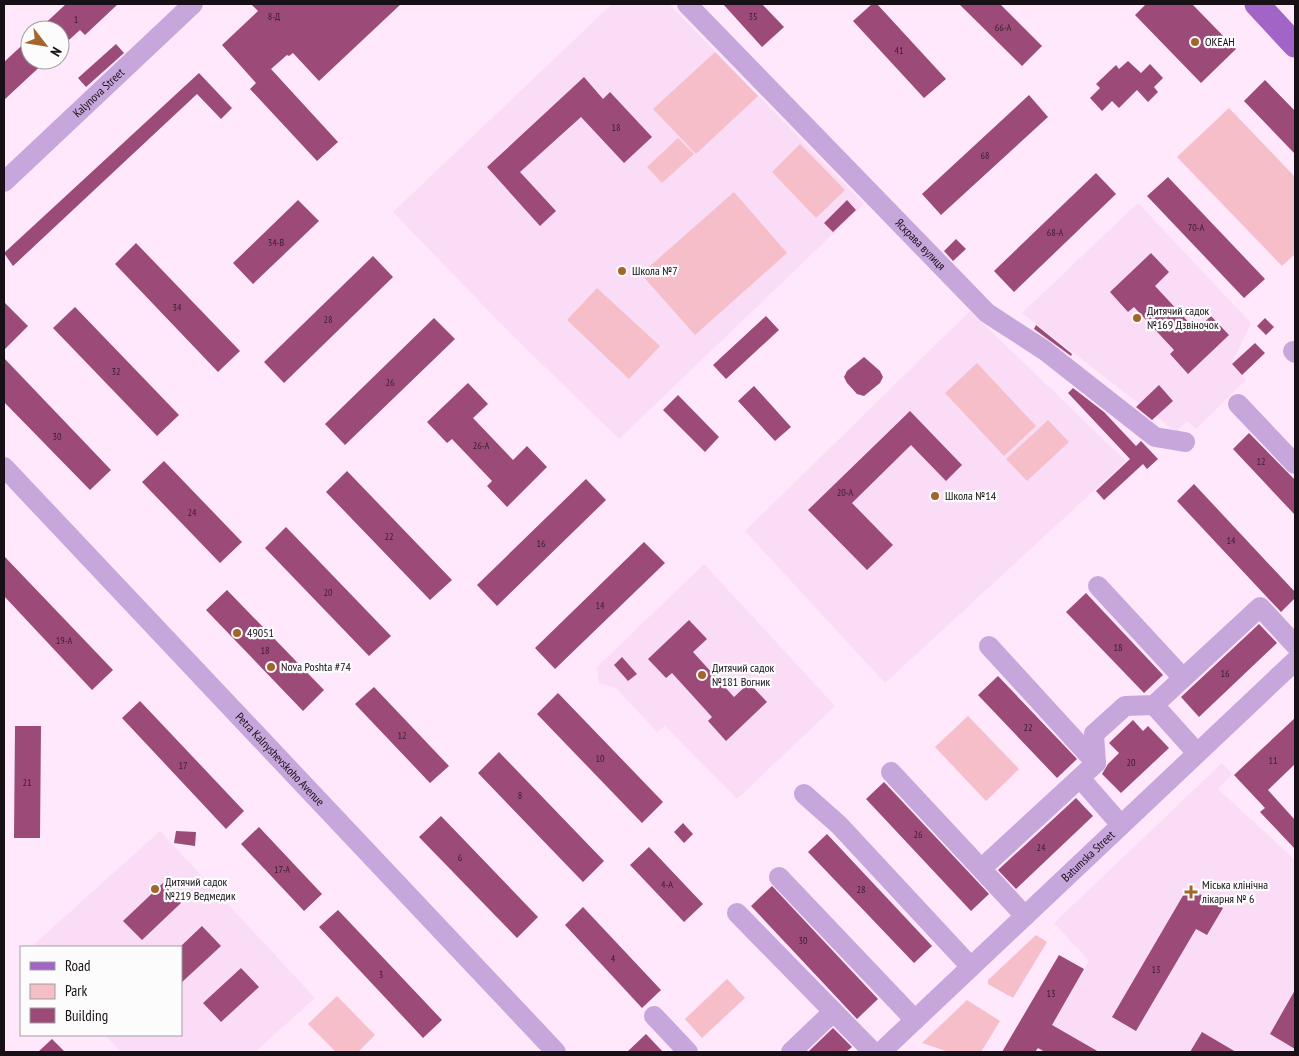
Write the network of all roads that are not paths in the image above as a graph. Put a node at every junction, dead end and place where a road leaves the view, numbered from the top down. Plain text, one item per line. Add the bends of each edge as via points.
1 (193, 4) edge
2 (687, 4) edge
3 (1257, 4) edge
4 (1295, 45) edge
5 (4, 182) edge
6 (1238, 404) dead end
7 (1185, 442) dead end
8 (1295, 464) edge
9 (4, 467) edge
10 (1098, 586) dead end
11 (989, 646) dead end
12 (1295, 658) edge
13 (1183, 678) junction
14 (1154, 705) junction
15 (1198, 753) junction
16 (1096, 763) junction
17 (891, 772) dead end
18 (1080, 778) junction
19 (804, 794) dead end
20 (1122, 825) junction
21 (982, 868) junction
22 (780, 877) dead end
23 (737, 913) dead end
24 (1025, 916) junction
25 (971, 967) junction
26 (833, 1012) junction
27 (654, 1016) dead end
28 (915, 1020) junction
29 (556, 1052) edge
30 (688, 1052) edge
31 (790, 1052) edge
32 (873, 1052) edge
33 (881, 1052) edge

1 - 5 street, Kalynova Street
2 - 7 street, Яскрава вулиця via 987,313 1044,350 1155,437
3 - 4 main road
6 - 8 street
9 - 29 street, Petra Kalnyshevskoho Avenue
10 - 13 street
11 - 16 street
12 - 13 street via 1260,607
12 - 15 street, Batumska Street
13 - 14 street
14 - 15 street
14 - 16 street via 1125,706 1094,734
15 - 20 street, Batumska Street
16 - 18 street
17 - 21 street
18 - 20 street
18 - 21 street
19 - 25 street via 839,825
20 - 24 street, Batumska Street
21 - 24 street
22 - 28 street
23 - 26 street
24 - 25 street, Batumska Street
25 - 28 street, Batumska Street
26 - 31 street
26 - 32 street
27 - 30 street
28 - 33 street, Batumska Street

